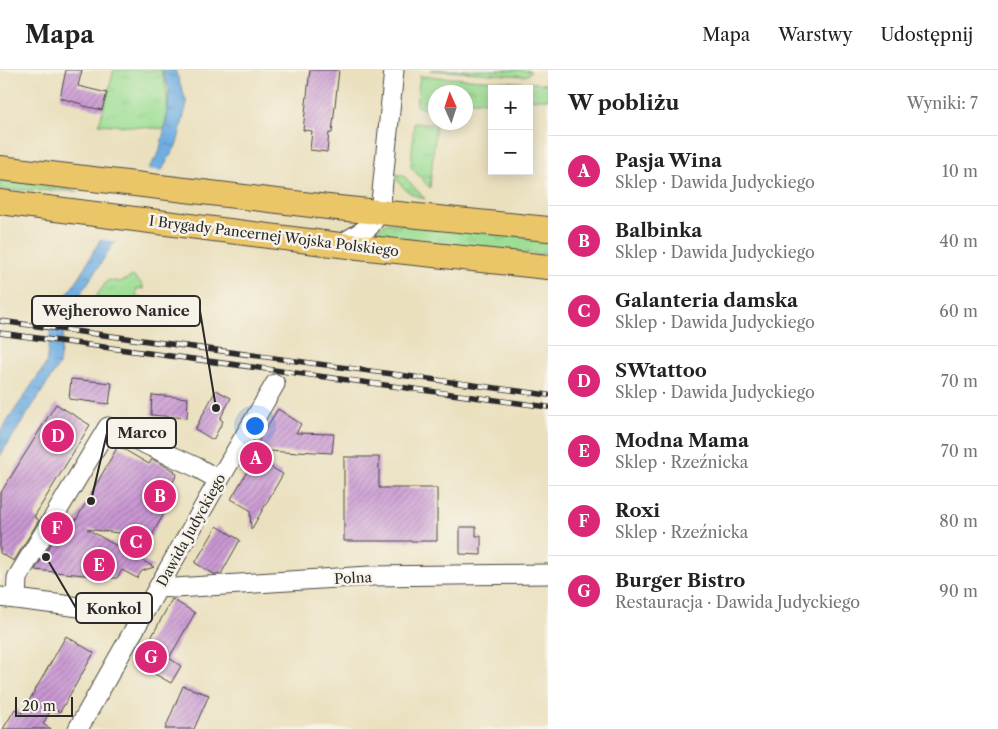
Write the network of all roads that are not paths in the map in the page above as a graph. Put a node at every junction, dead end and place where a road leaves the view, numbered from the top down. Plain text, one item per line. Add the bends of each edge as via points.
1 (394, 70) edge
2 (0, 168) edge
3 (0, 202) edge
4 (380, 212) junction
5 (548, 229) edge
6 (340, 245) junction
7 (548, 267) edge
8 (275, 384) dead end
9 (219, 480) junction
10 (548, 574) edge
11 (159, 587) junction
12 (8, 598) edge
13 (143, 615) junction
14 (78, 729) edge

1 - 4 street
2 - 4 main road
3 - 6 main road, I Brygady Pancernej Wojska Polskiego
4 - 5 main road
4 - 6 street via 369,227
6 - 7 main road, I Brygady Pancernej Wojska Polskiego
8 - 9 street, Dawida Judyckiego
9 - 11 street, Dawida Judyckiego
9 - 12 street via 108,427
10 - 11 street, Polna via 369,576
11 - 13 street, Dawida Judyckiego
12 - 13 street
13 - 14 street, Dawida Judyckiego

